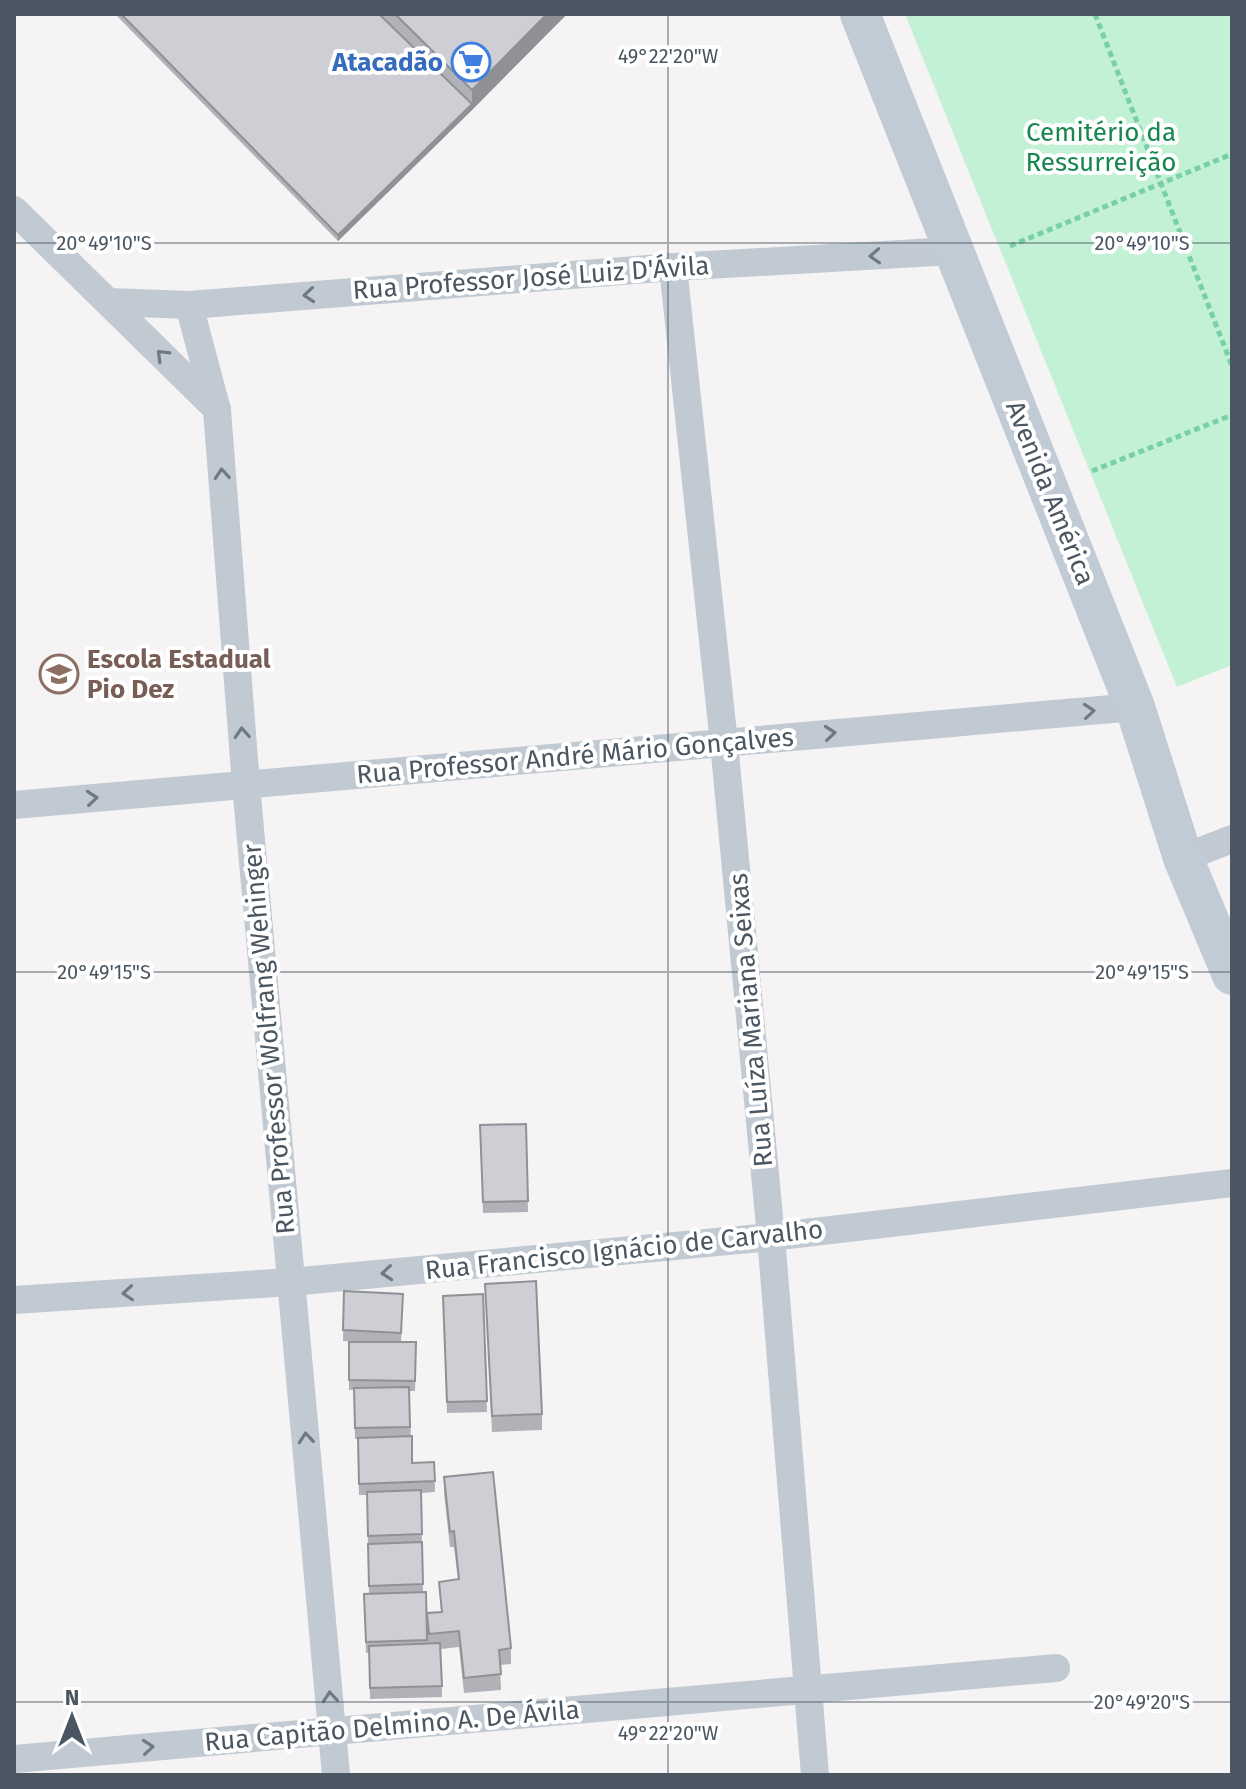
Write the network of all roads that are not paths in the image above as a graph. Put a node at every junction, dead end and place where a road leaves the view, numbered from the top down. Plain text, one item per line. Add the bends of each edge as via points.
1 (860, 14) edge
2 (14, 210) edge
3 (953, 251) junction
4 (673, 267) junction
5 (109, 302) junction
6 (189, 305) junction
7 (217, 410) junction
8 (1135, 707) junction
9 (724, 743) junction
10 (246, 785) junction
11 (14, 805) edge
12 (1232, 839) edge
13 (1183, 858) junction
14 (1232, 975) edge
15 (1232, 1183) edge
16 (771, 1237) junction
17 (291, 1282) junction
18 (14, 1300) edge
19 (1056, 1668) dead end
20 (807, 1688) junction
21 (333, 1732) junction
22 (14, 1759) edge
23 (336, 1775) edge
24 (815, 1775) edge

1 - 3 street, Avenida América
2 - 5 street
3 -> 4 street, Rua Professor José Luiz D'Ávila
3 - 8 street, Avenida América
4 -> 6 street, Rua Professor José Luiz D'Ávila
4 - 9 street, Rua Luíza Mariana Seixas
5 - 6 street, Rua Professor José Luiz D'Ávila
7 -> 5 street
6 - 7 street, Rua Professor Wolfrang Wehinger
10 -> 7 street, Rua Professor Wolfrang Wehinger
9 -> 8 street, Rua Professor André Mário Gonçalves
8 - 13 street, Avenida América
9 - 10 street, Rua Professor André Mário Gonçalves
9 - 16 street, Rua Luíza Mariana Seixas
11 -> 10 street, Rua Professor André Mário Gonçalves
10 - 17 street, Rua Professor Wolfrang Wehinger
12 - 13 street
13 - 14 street, Avenida América
15 - 16 street, Rua Francisco Ignácio de Carvalho
16 -> 17 street, Rua Francisco Ignácio de Carvalho
16 - 20 street, Rua Luíza Mariana Seixas
17 -> 18 street, Rua Francisco Ignácio de Carvalho
21 -> 17 street, Rua Professor Wolfrang Wehinger
19 - 20 street, Rua Capitão Delmino A. De Ávila
20 - 21 street, Rua Capitão Delmino A. De Ávila
20 - 24 street, Rua Luíza Mariana Seixas
22 -> 21 street, Rua Capitão Delmino A. De Ávila
21 - 23 street, Rua Professor Wolfrang Wehinger

